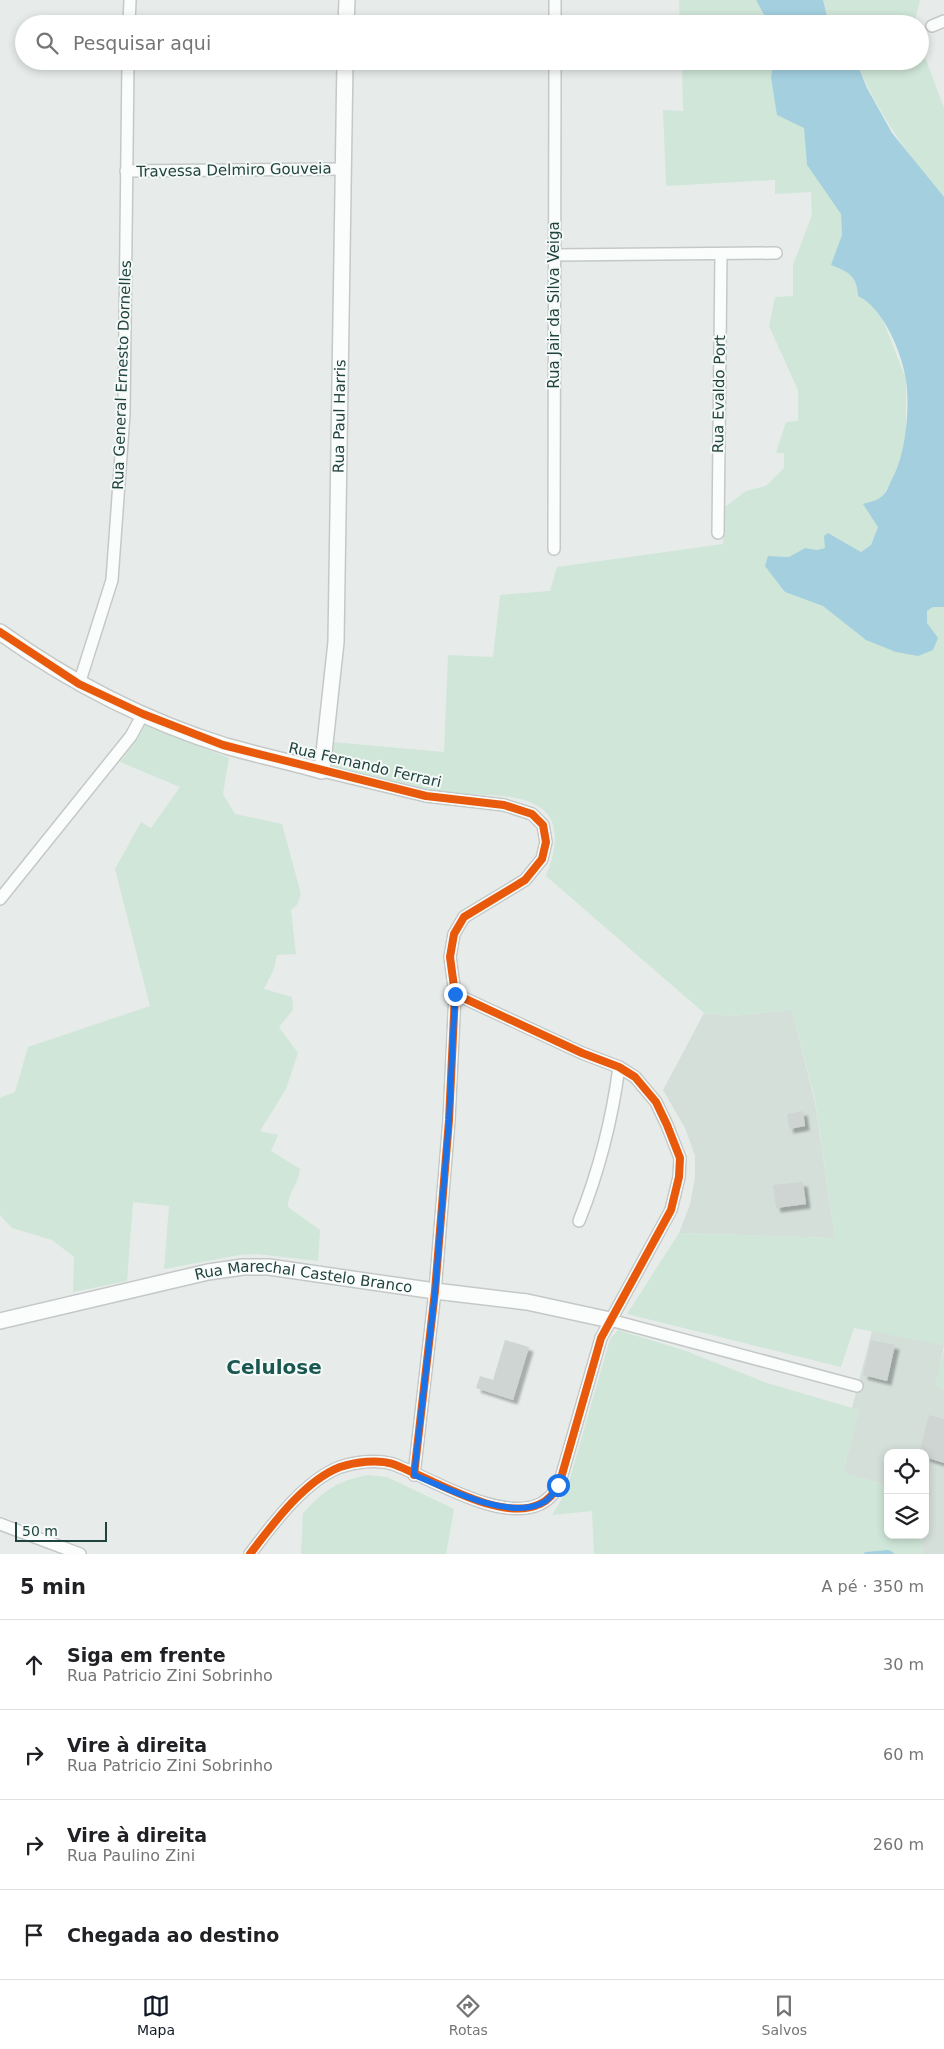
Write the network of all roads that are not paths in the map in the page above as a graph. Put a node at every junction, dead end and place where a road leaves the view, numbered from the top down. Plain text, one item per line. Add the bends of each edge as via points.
1 (130, 0) edge
2 (347, 0) edge
3 (555, 0) edge
4 (129, 15) edge
5 (346, 15) edge
6 (555, 15) edge
7 (944, 22) edge
8 (932, 26) dead end
9 (128, 70) edge
10 (345, 70) edge
11 (555, 70) edge
12 (342, 169) junction
13 (126, 171) junction
14 (776, 252) dead end
15 (720, 254) junction
16 (555, 255) junction
17 (718, 533) dead end
18 (554, 549) dead end
19 (0, 632) edge
20 (79, 684) junction
21 (142, 714) junction
22 (322, 770) junction
23 (0, 899) edge
24 (455, 994) junction
25 (619, 1067) junction
26 (579, 1221) dead end
27 (435, 1292) junction
28 (610, 1320) junction
29 (0, 1321) edge
30 (856, 1386) dead end
31 (414, 1475) junction
32 (0, 1524) edge
33 (80, 1554) edge
34 (250, 1554) edge

1 - 4 street
2 - 5 street
3 - 6 street
7 - 8 street
9 - 13 street, Rua General Ernesto Dornelles
10 - 12 street, Rua Paul Harris
11 - 16 street, Rua Jair da Silva Veiga
12 - 13 street, Travessa Delmiro Gouveia
12 - 22 street, Rua Paul Harris via 336,642
13 - 20 street, Rua General Ernesto Dornelles via 124,414 112,580
14 - 15 street
15 - 16 street
15 - 17 street, Rua Evaldo Port
16 - 18 street, Rua Jair da Silva Veiga
19 - 20 street, Rua Fernando Ferrari
20 - 21 street, Rua Fernando Ferrari
21 - 22 street, Rua Fernando Ferrari via 226,746
21 - 23 street via 131,736
22 - 24 street, Rua Fernando Ferrari via 426,796 504,805 532,814 543,825 546,842 542,859 525,880 464,916 454,934 450,957
24 - 25 street
24 - 27 street, Rua Fernando Ferrari
25 - 26 street via 603,1154
25 - 28 street via 634,1077 656,1102 680,1158 671,1210
27 - 28 street, Rua Marechal Castelo Branco via 527,1302
27 - 29 street, Rua Marechal Castelo Branco via 269,1267 243,1267 208,1272
27 - 31 street, Rua Fernando Ferrari
28 - 30 street
28 - 31 street via 601,1338 558,1485 542,1504 514,1508 474,1500
31 - 34 street via 392,1464 374,1461 340,1467 291,1504
32 - 33 street

